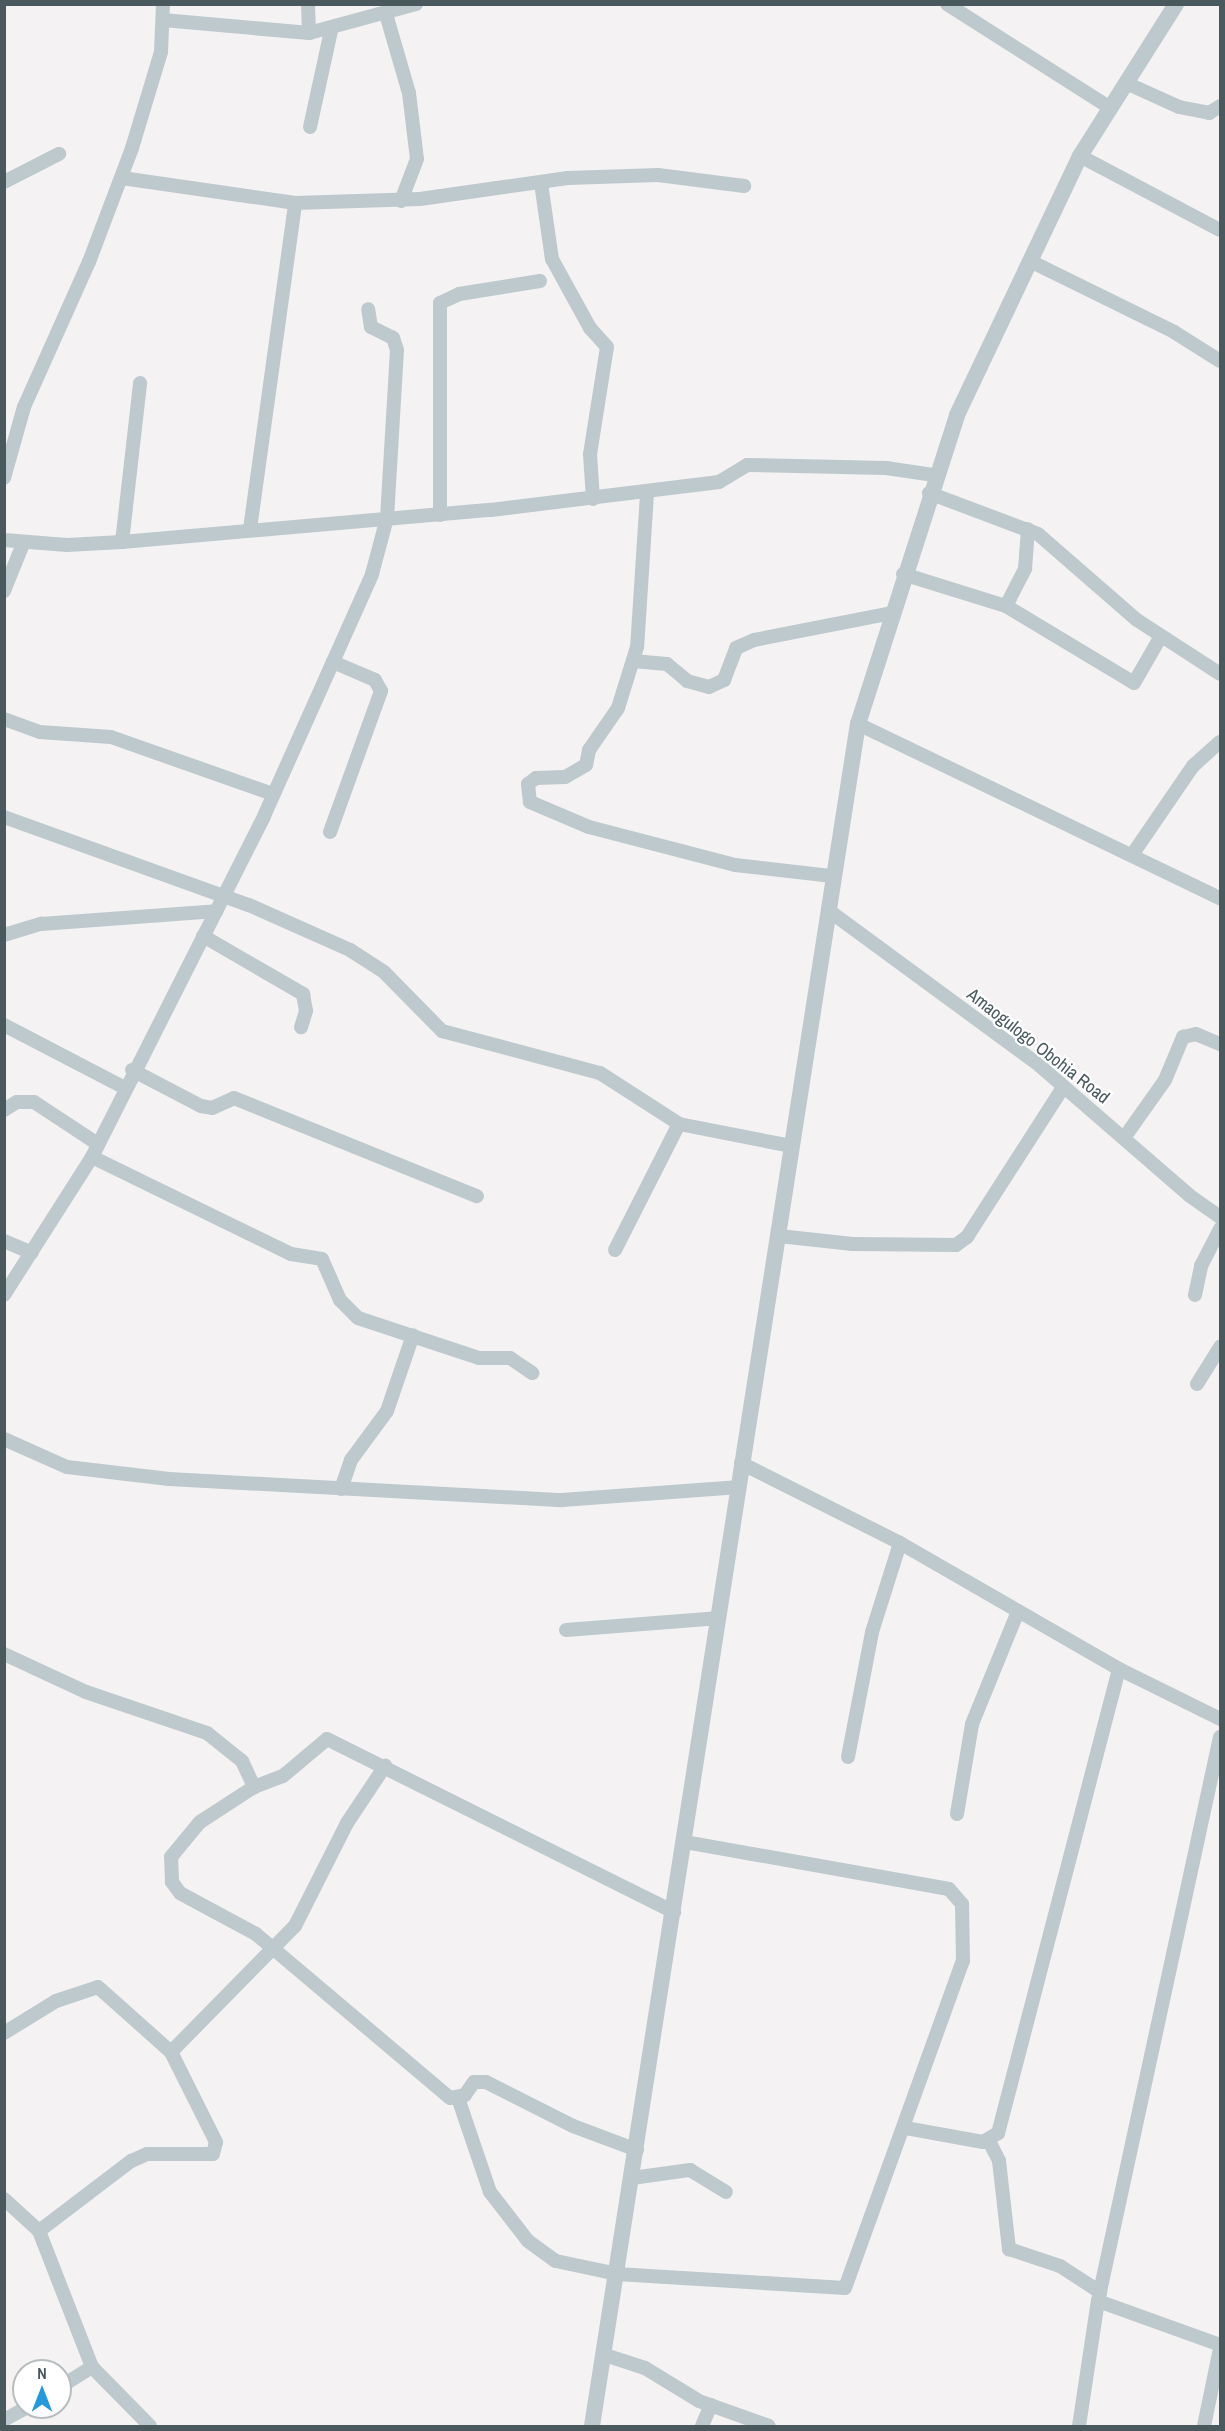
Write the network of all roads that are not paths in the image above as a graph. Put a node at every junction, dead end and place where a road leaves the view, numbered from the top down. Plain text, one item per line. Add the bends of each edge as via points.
1 (163, 4) edge
2 (308, 4) edge
3 (416, 4) edge
4 (947, 4) edge
5 (1176, 4) edge
6 (386, 14) junction
7 (163, 20) junction
8 (332, 31) junction
9 (309, 33) junction
10 (1126, 83) junction
11 (1221, 106) edge
12 (1110, 108) junction
13 (310, 127) dead end
14 (59, 154) dead end
15 (1080, 156) junction
16 (122, 178) junction
17 (4, 182) edge
18 (541, 183) junction
19 (744, 186) dead end
20 (401, 201) junction
21 (295, 203) junction
22 (1221, 230) edge
23 (1030, 261) junction
24 (540, 281) dead end
25 (368, 309) dead end
26 (1221, 361) edge
27 (140, 383) dead end
28 (934, 475) junction
29 (4, 478) edge
30 (929, 493) junction
31 (647, 494) junction
32 (593, 499) junction
33 (440, 514) junction
34 (387, 518) junction
35 (250, 529) junction
36 (1028, 529) junction
37 (4, 540) edge
38 (122, 542) junction
39 (23, 544) junction
40 (903, 574) junction
41 (4, 591) edge
42 (1006, 606) junction
43 (891, 613) junction
44 (1161, 636) junction
45 (333, 662) junction
46 (633, 662) junction
47 (1221, 674) edge
48 (4, 719) edge
49 (858, 724) junction
50 (1221, 742) edge
51 (273, 794) junction
52 (4, 817) edge
53 (330, 832) dead end
54 (1132, 855) junction
55 (832, 876) junction
56 (224, 896) junction
57 (1221, 898) edge
58 (828, 910) junction
59 (217, 911) junction
60 (4, 935) edge
61 (203, 936) junction
62 (4, 1025) edge
63 (302, 1027) dead end
64 (1221, 1044) edge
65 (132, 1070) junction
66 (1064, 1086) junction
67 (123, 1087) junction
68 (4, 1110) edge
69 (679, 1124) junction
70 (1124, 1138) junction
71 (790, 1146) junction
72 (95, 1150) junction
73 (477, 1196) dead end
74 (1221, 1217) edge
75 (1221, 1229) edge
76 (779, 1236) junction
77 (4, 1241) edge
78 (615, 1250) dead end
79 (32, 1253) junction
80 (4, 1295) edge
81 (1195, 1295) dead end
82 (413, 1335) junction
83 (1221, 1347) edge
84 (532, 1373) dead end
85 (1197, 1384) dead end
86 (4, 1439) edge
87 (741, 1463) junction
88 (737, 1487) junction
89 (341, 1489) junction
90 (900, 1543) junction
91 (1018, 1611) junction
92 (717, 1618) junction
93 (566, 1630) dead end
94 (4, 1654) edge
95 (1119, 1670) junction
96 (1221, 1719) edge
97 (1221, 1737) edge
98 (848, 1757) dead end
99 (385, 1766) junction
100 (254, 1787) junction
101 (957, 1814) dead end
102 (684, 1842) junction
103 (674, 1912) junction
104 (275, 1950) junction
105 (4, 2033) edge
106 (171, 2052) junction
107 (458, 2098) junction
108 (906, 2128) junction
109 (989, 2141) junction
110 (637, 2150) junction
111 (632, 2178) junction
112 (726, 2192) dead end
113 (7, 2205) edge
114 (39, 2231) junction
115 (617, 2274) junction
116 (1099, 2297) junction
117 (1220, 2347) edge
118 (605, 2355) junction
119 (92, 2367) junction
120 (72, 2380) edge
121 (711, 2405) junction
122 (150, 2427) edge
123 (592, 2427) edge
124 (702, 2427) edge
125 (769, 2427) edge
126 (1079, 2427) edge
127 (1204, 2427) edge

1 - 7 street
2 - 9 street
3 - 6 street
4 - 12 street
5 - 10 street
6 - 8 street
6 - 20 street via 409,93 417,159
7 - 9 street
7 - 16 street via 161,52
8 - 9 street
8 - 13 street
10 - 11 street via 1187,109 1209,113
10 - 12 street
12 - 15 street
14 - 17 street
15 - 22 street
15 - 23 street
16 - 21 street
16 - 29 street via 24,407
18 - 19 street via 658,175
18 - 20 street
18 - 32 street via 552,259 590,328 607,347 590,454
20 - 21 street
21 - 35 street
23 - 26 street via 1174,332
23 - 28 street
24 - 33 street via 459,294 441,303
25 - 34 street via 371,327 396,342
27 - 38 street
28 - 30 street
28 - 31 street via 886,468 747,465 719,482
30 - 36 street
30 - 40 street
31 - 32 street
31 - 46 street via 645,585
32 - 33 street
33 - 34 street
34 - 35 street
34 - 45 street via 372,573
35 - 38 street
36 - 42 street via 1025,569
36 - 44 street
37 - 39 street
38 - 39 street
39 - 41 street
40 - 42 street
40 - 43 street
42 - 44 street via 1134,683
43 - 46 street via 754,640 736,648 724,680 709,687 687,681 667,664
43 - 49 street
44 - 47 street
45 - 51 street
45 - 53 street via 375,680 381,691
46 - 55 street via 618,708 589,750 586,765 565,777 536,778 528,784 530,802 589,827 728,864
48 - 51 street via 40,732 111,737
49 - 54 street
49 - 55 street
50 - 54 street via 1193,766
51 - 56 street
52 - 56 street
54 - 57 street
55 - 58 street
56 - 59 street
56 - 69 street via 350,950 384,972 442,1031 600,1073
58 - 66 street, Amaogulogo Obohia Road
58 - 71 street
59 - 60 street via 41,924
59 - 61 street
61 - 63 street via 303,994 306,1011
61 - 65 street
62 - 67 street
64 - 70 street via 1196,1034 1183,1036 1165,1080
65 - 67 street
65 - 73 street via 201,1106 212,1108 234,1098
66 - 70 street, Amaogulogo Obohia Road
66 - 76 street via 967,1237 956,1245 853,1244
67 - 72 street
68 - 72 street via 17,1102 34,1102
69 - 71 street
69 - 78 street
70 - 74 street, Amaogulogo Obohia Road
71 - 76 street
72 - 79 street
72 - 82 street via 291,1254 322,1259 345,1309
75 - 81 street via 1201,1266
76 - 87 street
77 - 79 street
79 - 80 street
82 - 84 street via 479,1358 510,1358
82 - 89 street via 387,1411 351,1460
83 - 85 street
86 - 89 street via 95,1473
87 - 88 street
87 - 90 street
88 - 89 street via 562,1500
88 - 92 street
90 - 91 street
90 - 98 street via 872,1632
91 - 95 street
91 - 101 street via 972,1724
92 - 93 street
92 - 102 street
94 - 100 street via 86,1692 207,1733 242,1761
95 - 96 street
95 - 109 street via 1025,2039 998,2133
97 - 116 street
99 - 100 street via 327,1739 283,1776
99 - 103 street
99 - 104 street
100 - 104 street via 185,1836 169,1870 180,1893 256,1934
102 - 103 street
102 - 108 street via 949,1889 960,1897 966,1914 964,1956
103 - 110 street
104 - 106 street
104 - 107 street via 445,2094
105 - 106 street via 61,1998 98,1988
106 - 114 street via 209,2120 216,2150 206,2156 147,2154 131,2161
107 - 110 street via 474,2082 486,2082 573,2126
107 - 115 street via 490,2192 519,2232 556,2261
108 - 109 street
108 - 115 street via 845,2288
109 - 116 street via 999,2162 1009,2249 1060,2266
110 - 111 street
111 - 112 street via 690,2170
111 - 115 street
113 - 114 street
114 - 119 street
115 - 118 street
116 - 117 street
116 - 126 street
117 - 127 street
118 - 121 street via 645,2368
118 - 123 street
119 - 120 street
119 - 122 street
121 - 124 street
121 - 125 street

